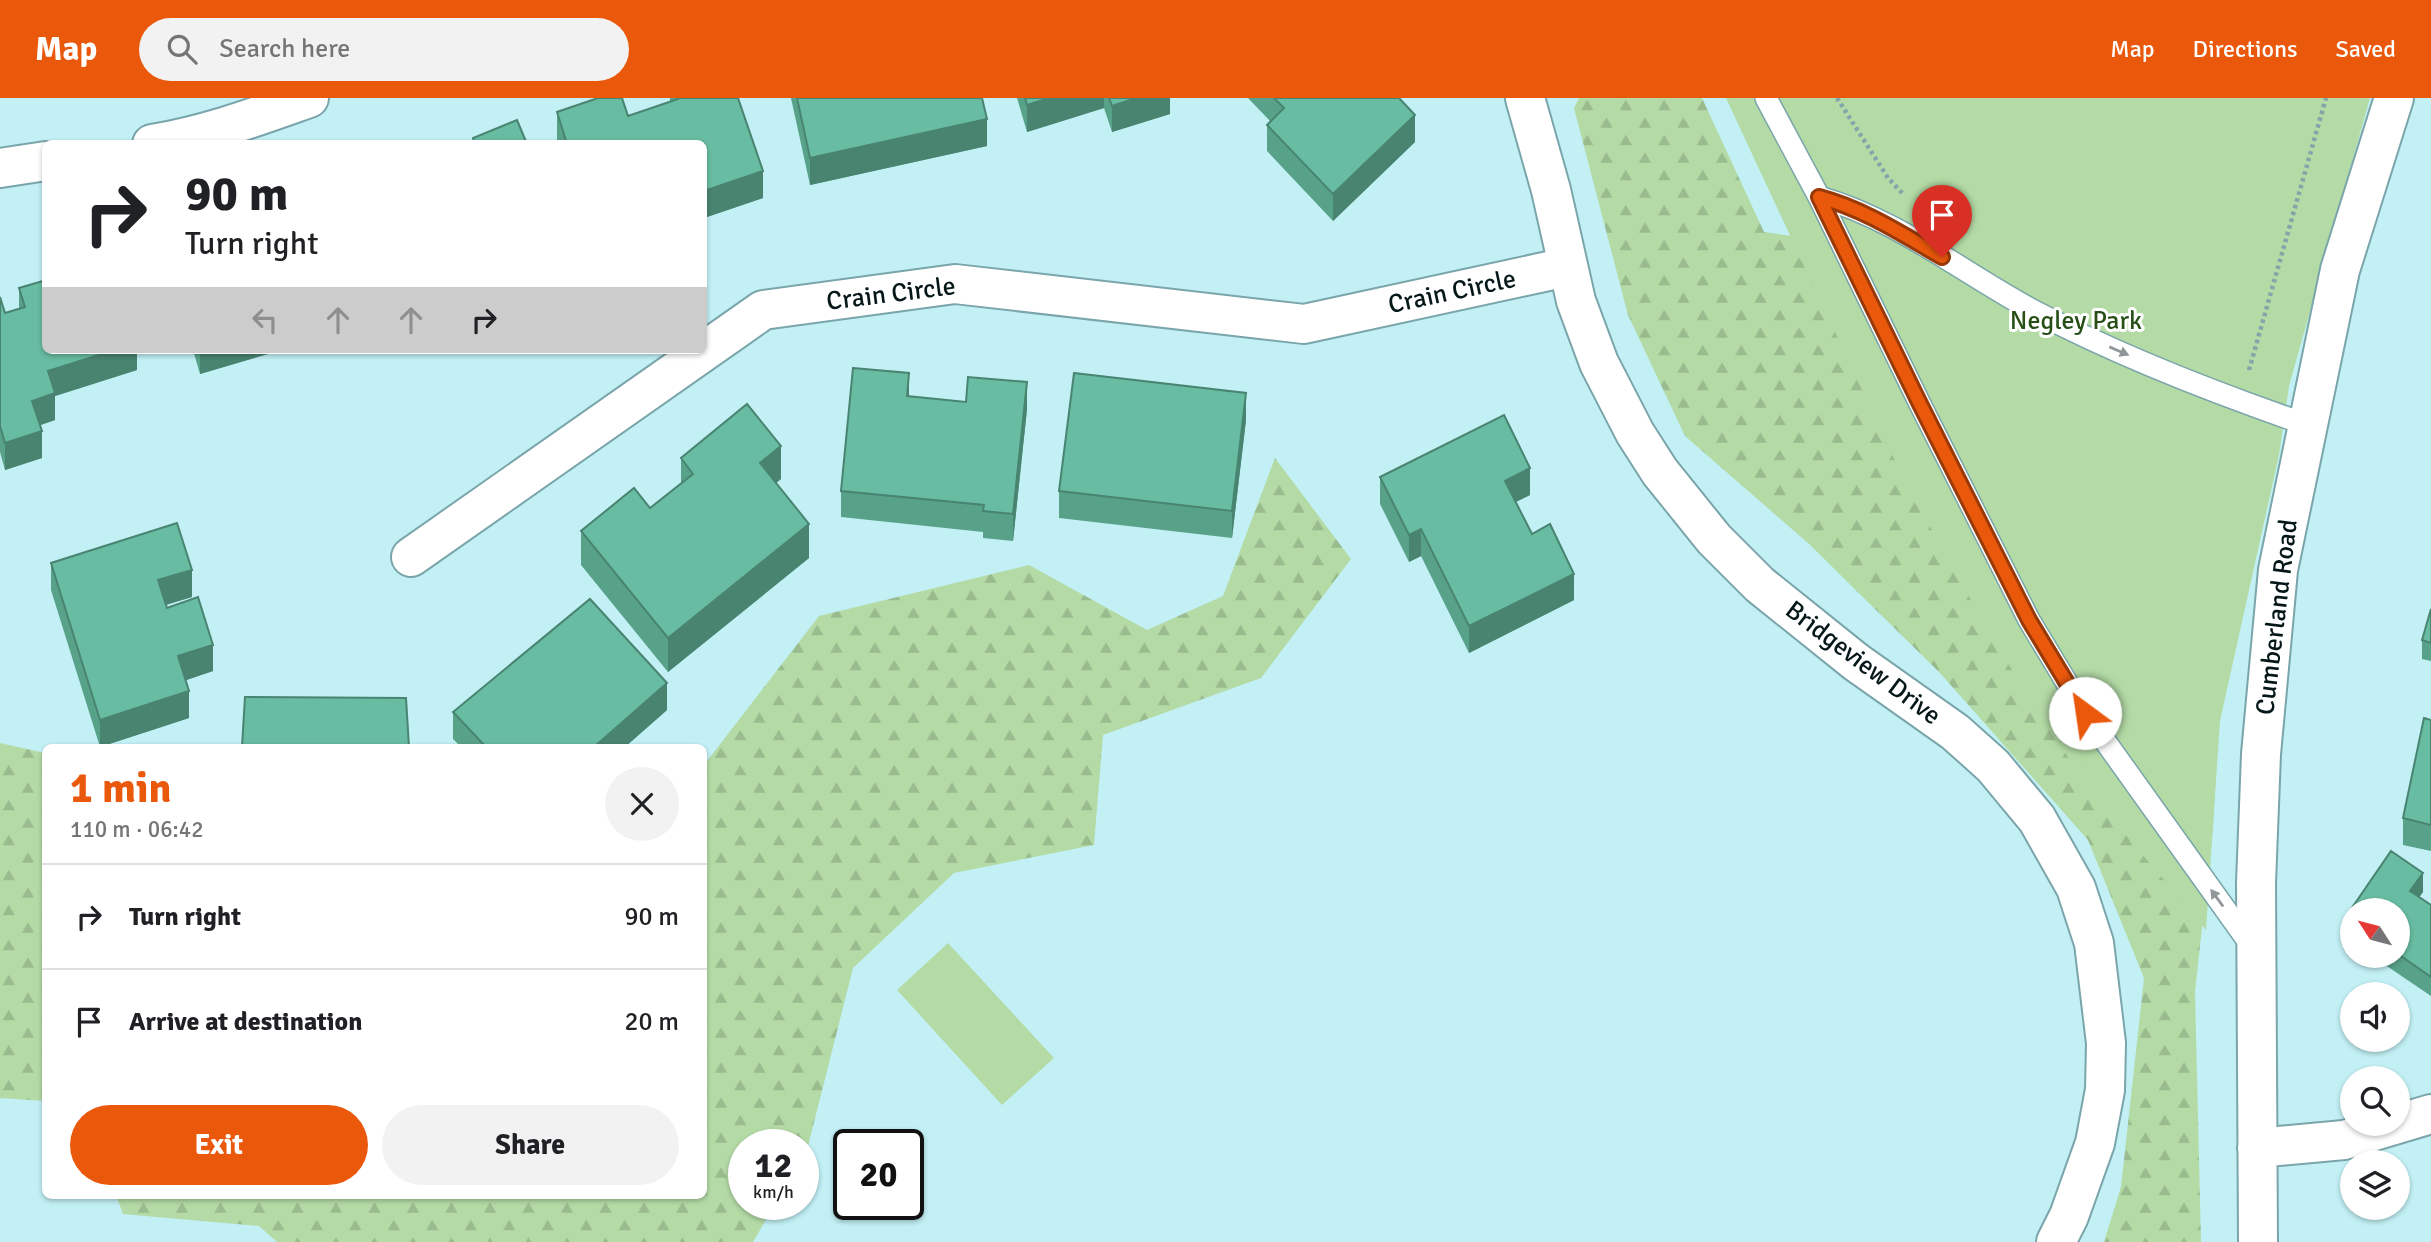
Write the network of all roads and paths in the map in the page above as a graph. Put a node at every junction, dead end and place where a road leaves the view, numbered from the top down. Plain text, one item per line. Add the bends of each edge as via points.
1 (309, 98) edge
2 (1525, 98) edge
3 (1766, 98) edge
4 (2326, 98) edge
5 (2394, 98) edge
6 (176, 140) edge
7 (42, 161) edge
8 (0, 168) edge
9 (1819, 197) junction
10 (1567, 267) junction
11 (707, 349) edge
12 (700, 354) edge
13 (2241, 402) junction
14 (2308, 425) junction
15 (411, 557) dead end
16 (2257, 953) junction
17 (2431, 1114) edge
18 (2257, 1148) junction
19 (2056, 1242) edge
20 (2258, 1242) edge

1 - 6 street
2 - 10 street, Bridgeview Drive
3 - 9 lane
4 - 13 path
5 - 14 street, Cumberland Road via 2340,270
7 - 8 street
9 -> 13 lane via 1874,217 2090,339
16 -> 9 lane via 2085,713 2029,620
10 - 11 street, Crain Circle via 1304,324 955,284 763,310
10 - 19 street, Bridgeview Drive via 1599,363 1635,433 1714,539 1760,585 1856,662 1955,732 1993,766 2037,819 2076,888 2094,943 2106,1043 2105,1090 2095,1143
12 - 15 street, Crain Circle
13 - 14 lane
14 - 16 street, Cumberland Road via 2274,609 2261,754
16 - 18 street, Cumberland Road
17 - 18 street via 2344,1140
18 - 20 street, Cumberland Road

